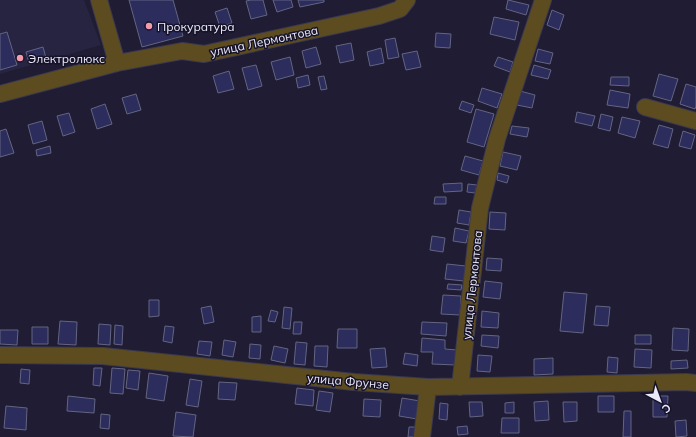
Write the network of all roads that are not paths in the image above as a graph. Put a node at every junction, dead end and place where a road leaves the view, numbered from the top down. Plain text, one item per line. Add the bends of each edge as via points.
1 (99, 0) edge
2 (407, 0) edge
3 (543, 0) edge
4 (117, 63) junction
5 (0, 94) edge
6 (645, 107) dead end
7 (696, 122) edge
8 (0, 355) edge
9 (696, 383) edge
10 (460, 386) junction
11 (428, 387) junction
12 (422, 437) edge

1 - 4 street
2 - 4 street, улица Лермонтова via 400,9 356,21 204,54 182,50
3 - 10 street, улица Лермонтова via 496,139 480,208
4 - 5 street, улица Лермонтова
6 - 7 street
8 - 11 street, улица Фрунзе via 103,356 354,382
9 - 10 street, улица Фрунзе
10 - 11 street, улица Фрунзе
11 - 12 street

